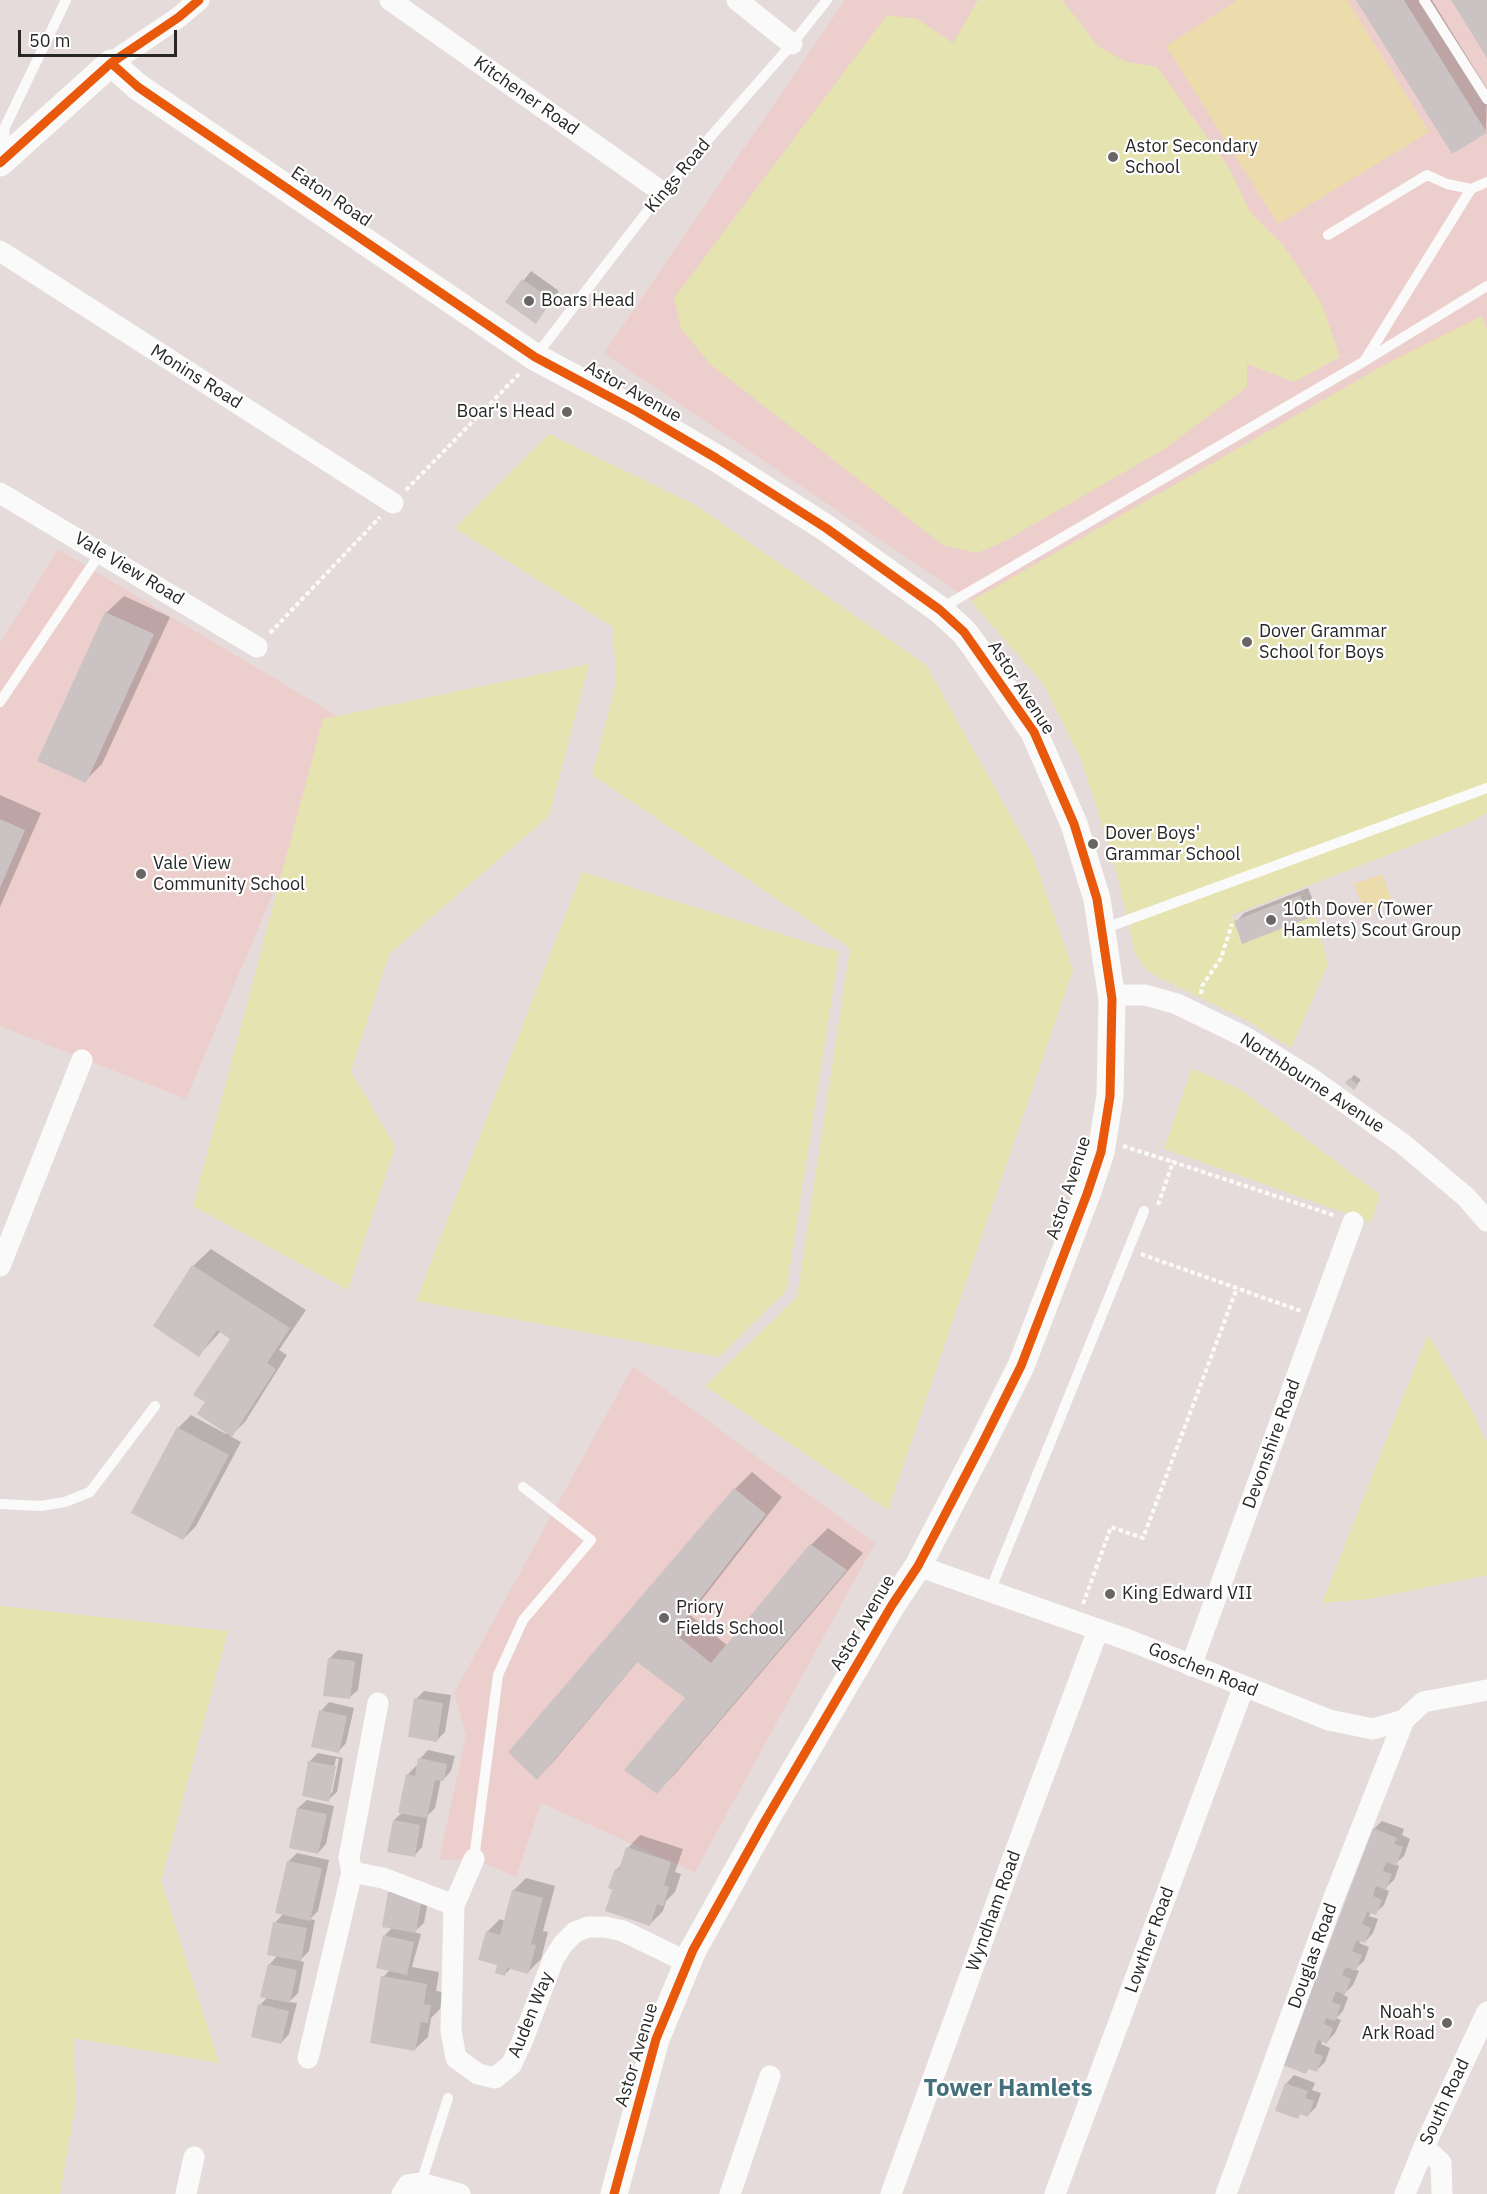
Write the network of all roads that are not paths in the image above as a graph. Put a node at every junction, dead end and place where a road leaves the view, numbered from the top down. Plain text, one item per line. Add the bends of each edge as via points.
1 (66, 0) edge
2 (200, 0) edge
3 (390, 0) edge
4 (737, 0) edge
5 (827, 0) edge
6 (1424, 0) edge
7 (792, 44) junction
8 (111, 63) junction
9 (1487, 99) edge
10 (3, 160) edge
11 (1487, 182) edge
12 (1471, 189) junction
13 (662, 192) junction
14 (1328, 235) dead end
15 (0, 251) edge
16 (1487, 286) edge
17 (535, 357) junction
18 (1363, 362) junction
19 (0, 493) edge
20 (393, 502) dead end
21 (101, 552) junction
22 (940, 609) junction
23 (257, 647) dead end
24 (0, 702) edge
25 (1487, 788) edge
26 (1103, 929) junction
27 (1112, 999) junction
28 (82, 1060) dead end
29 (1144, 1211) road end
30 (1487, 1221) edge
31 (1353, 1222) road end
32 (0, 1266) edge
33 (155, 1406) dead end
34 (523, 1486) dead end
35 (0, 1504) edge
36 (918, 1566) junction
37 (990, 1591) junction
38 (1098, 1630) junction
39 (1191, 1666) junction
40 (1244, 1686) junction
41 (1487, 1690) edge
42 (378, 1703) dead end
43 (1404, 1720) junction
44 (474, 1859) joint
45 (352, 1872) junction
46 (454, 1905) junction
47 (687, 1962) junction
48 (1487, 2012) edge
49 (308, 2058) dead end
50 (770, 2076) dead end
51 (448, 2098) dead end
52 (1424, 2147) junction
53 (194, 2157) dead end
54 (421, 2183) junction
55 (186, 2194) edge
56 (402, 2194) edge
57 (460, 2194) edge
58 (614, 2194) edge
59 (730, 2194) edge
60 (891, 2194) edge
61 (1055, 2194) edge
62 (1226, 2194) edge
63 (1405, 2194) edge
64 (1442, 2194) edge

1 - 10 lane via 4,129
2 - 8 street
3 - 13 street, Kitchener Road
4 - 7 street
5 - 7 lane, Kings Road
6 - 9 lane
7 - 13 lane, Kings Road
8 - 10 street
8 - 17 street, Eaton Road via 138,87
11 - 12 lane
12 - 14 lane via 1427,175
12 - 18 lane
13 - 17 lane, Kings Road
15 - 20 street, Monins Road
16 - 18 lane
17 - 22 street, Astor Avenue via 716,458 826,528
18 - 22 lane
19 - 21 street, Vale View Road
21 - 23 street, Vale View Road
21 - 24 lane
22 - 26 street, Astor Avenue via 964,632 1034,732 1074,824
25 - 26 lane
26 - 27 street, Astor Avenue
27 - 30 street, Northbourne Avenue via 1145,995 1176,1004 1245,1037 1312,1079 1402,1144 1466,1197
27 - 36 street, Astor Avenue via 1110,1096 1101,1152 1087,1194 1022,1366
28 - 32 street
29 - 37 lane
31 - 39 street, Devonshire Road
33 - 35 lane via 90,1492 41,1506
34 - 44 lane via 591,1540 523,1620 498,1675
36 - 37 street, Goschen Road
36 - 47 street, Astor Avenue via 765,1821
37 - 38 street, Goschen Road
38 - 39 street, Goschen Road
38 - 60 street, Wyndham Road
39 - 40 street, Goschen Road
40 - 43 street, Goschen Road via 1329,1720 1372,1729
40 - 61 street, Lowther Road
41 - 43 street, Goschen Road via 1423,1702
42 - 45 street via 349,1858
43 - 62 street, Douglas Road via 1333,1900
44 - 46 street, Auden Way
45 - 46 street via 383,1878
45 - 49 street
46 - 47 street, Auden Way via 451,2031 456,2058 478,2074 495,2078 511,2065 553,1960 575,1932 588,1927 623,1931
47 - 58 street, Astor Avenue via 656,2039
48 - 52 street, South Road
50 - 59 street
51 - 54 lane
52 - 63 street, South Road
52 - 64 street via 1441,2163
53 - 55 street
54 - 56 street via 408,2185
54 - 57 street

